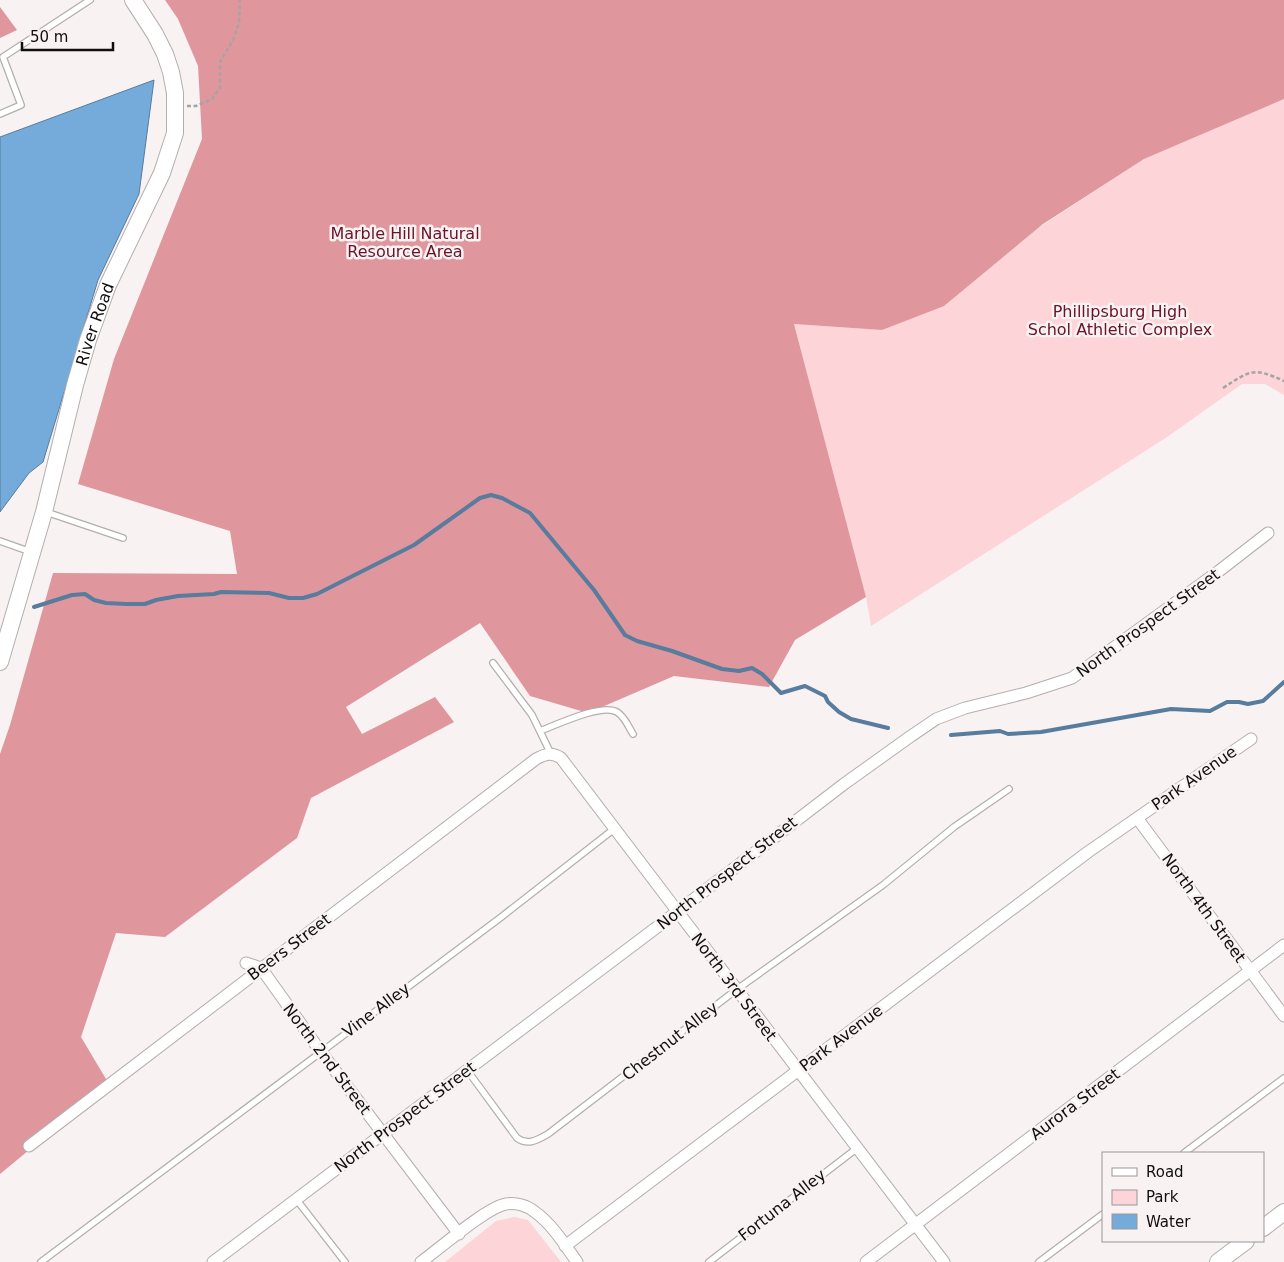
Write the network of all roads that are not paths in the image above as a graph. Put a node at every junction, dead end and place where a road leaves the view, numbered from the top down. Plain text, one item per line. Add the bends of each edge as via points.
1 (90, 0) edge
2 (133, 0) edge
3 (0, 114) edge
4 (44, 512) junction
5 (1268, 533) dead end
6 (123, 538) dead end
7 (0, 541) edge
8 (32, 553) junction
9 (0, 662) edge
10 (493, 663) dead end
11 (540, 730) junction
12 (632, 734) dead end
13 (1251, 739) dead end
14 (551, 754) junction
15 (1008, 789) dead end
16 (1137, 818) junction
17 (614, 829) junction
18 (677, 912) junction
19 (1284, 945) edge
20 (246, 963) dead end
21 (261, 968) junction
22 (1250, 971) junction
23 (736, 990) junction
24 (1284, 1016) edge
25 (320, 1052) junction
26 (467, 1070) junction
27 (797, 1070) junction
28 (1284, 1078) edge
29 (383, 1134) junction
30 (29, 1146) dead end
31 (856, 1148) junction
32 (1185, 1152) edge
33 (296, 1199) junction
34 (1284, 1212) edge
35 (1102, 1215) edge
36 (915, 1225) junction
37 (1264, 1227) edge
38 (459, 1234) junction
39 (1245, 1242) edge
40 (565, 1246) junction
41 (41, 1262) edge
42 (212, 1262) edge
43 (345, 1262) edge
44 (421, 1262) edge
45 (577, 1262) edge
46 (709, 1262) edge
47 (866, 1262) edge
48 (944, 1262) edge
49 (1039, 1262) edge
50 (1218, 1262) edge

1 - 3 lane via 3,57 21,105
2 - 4 street, River Road via 155,34 171,72 176,107 175,133 162,173 108,285 88,340
4 - 6 lane
4 - 8 street, River Road
5 - 18 street, North Prospect Street via 1072,678 936,719 844,784
7 - 8 lane
8 - 9 street, River Road
10 - 11 lane, North 3rd Street
11 - 12 lane via 609,709 623,717
11 - 14 lane, North 3rd Street
13 - 16 street, Park Avenue
14 - 17 street, North 3rd Street via 560,758
14 - 21 street, Beers Street via 536,759
15 - 23 lane, Chestnut Alley via 954,827 883,885
16 - 22 street, North 4th Street
16 - 27 street, Park Avenue
17 - 18 street, North 3rd Street
17 - 25 lane, Vine Alley
18 - 23 street, North 3rd Street
18 - 26 street, North Prospect Street
19 - 22 street, Aurora Street
20 - 21 street
21 - 25 street, North 2nd Street
21 - 30 street, Beers Street
22 - 24 street, North 4th Street
22 - 36 street, Aurora Street
23 - 26 lane, Chestnut Alley via 564,1122 534,1141 517,1138
23 - 27 street, North 3rd Street
25 - 29 street, North 2nd Street
25 - 41 lane, Vine Alley
26 - 29 street, North Prospect Street
27 - 31 street, North 3rd Street
27 - 40 street, Park Avenue
28 - 32 lane
29 - 33 street, North Prospect Street
29 - 38 street, North 2nd Street
31 - 36 street, North 3rd Street
31 - 46 lane, Fortuna Alley
33 - 42 street, North Prospect Street
33 - 43 lane
34 - 37 street
35 - 49 lane
36 - 47 street, Aurora Street
36 - 48 street, North 3rd Street
38 - 40 street via 499,1207 518,1204 535,1212
38 - 44 street
39 - 50 street
40 - 45 street

